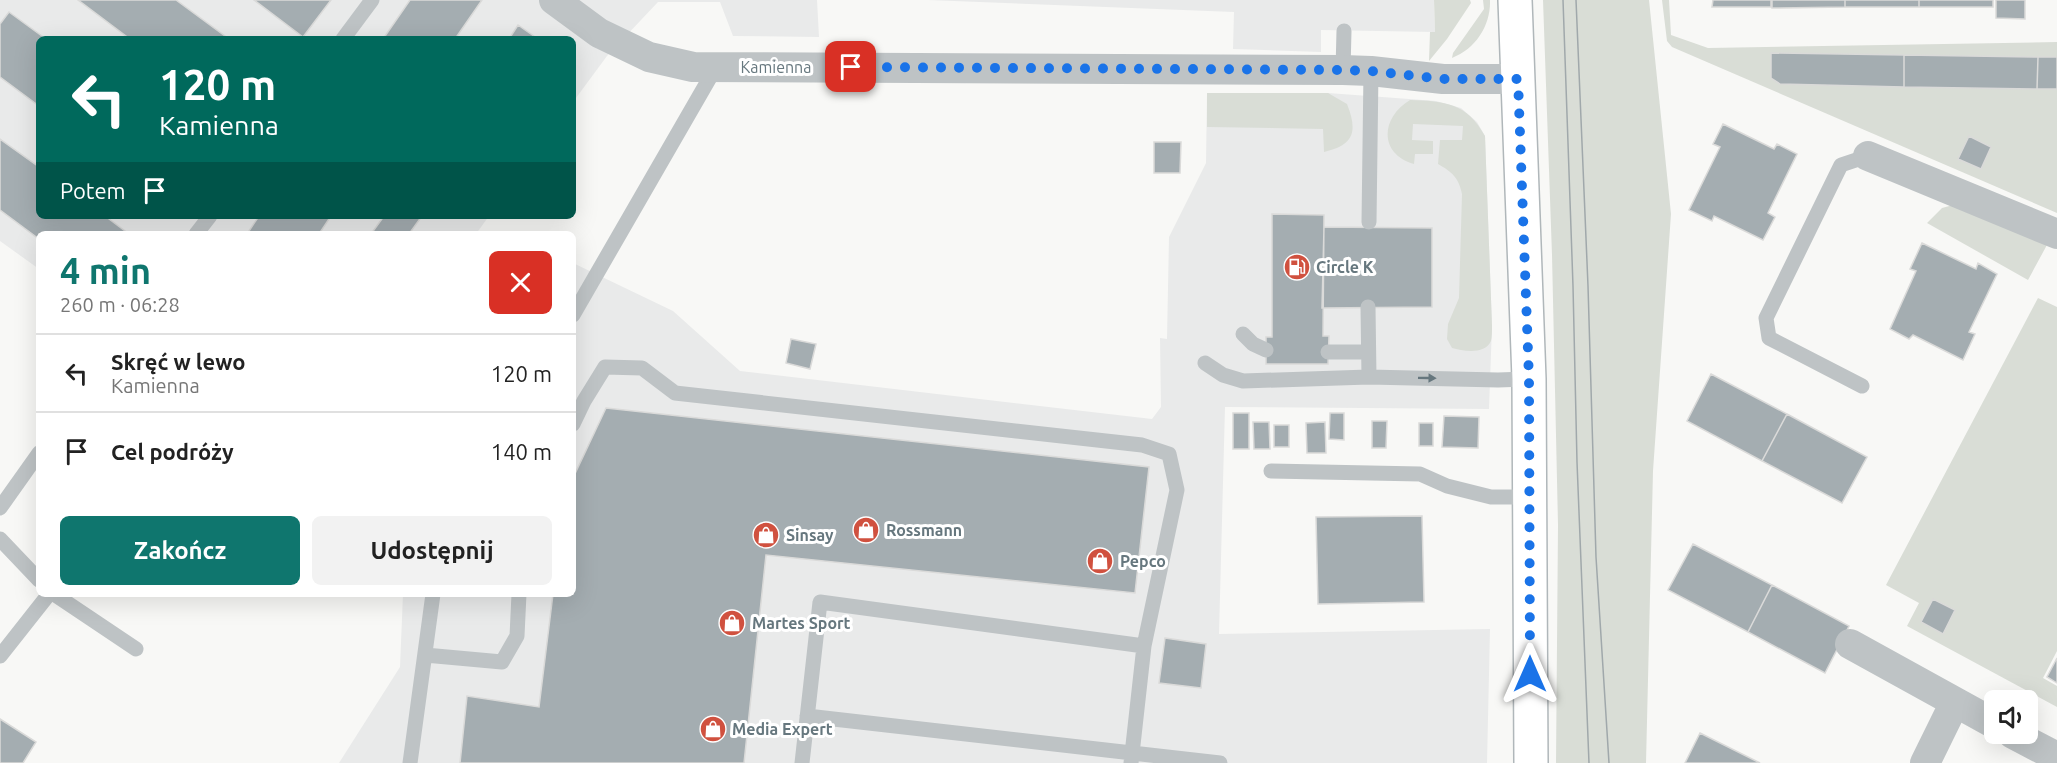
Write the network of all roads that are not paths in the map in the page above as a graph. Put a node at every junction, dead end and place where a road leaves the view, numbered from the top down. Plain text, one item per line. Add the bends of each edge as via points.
1 (372, 0) edge
2 (554, 0) edge
3 (1515, 0) edge
4 (1344, 31) dead end
5 (345, 36) edge
6 (716, 67) junction
7 (1357, 71) junction
8 (1518, 79) junction
9 (1868, 156) joint
10 (208, 219) edge
11 (1369, 222) dead end
12 (198, 231) edge
13 (2057, 234) edge
14 (1368, 307) dead end
15 (576, 310) edge
16 (1243, 334) dead end
17 (1266, 350) dead end
18 (1328, 352) dead end
19 (1368, 352) junction
20 (1205, 363) dead end
21 (1369, 377) junction
22 (1529, 379) junction
23 (1862, 386) dead end
24 (576, 418) edge
25 (36, 457) edge
26 (1271, 471) dead end
27 (1529, 497) junction
28 (0, 508) edge
29 (0, 539) edge
30 (36, 577) edge
31 (46, 597) edge
32 (58, 597) edge
33 (433, 597) edge
34 (519, 597) edge
35 (1850, 644) dead end
36 (1144, 646) junction
37 (136, 649) dead end
38 (425, 655) junction
39 (0, 656) edge
40 (1955, 702) junction
41 (807, 716) junction
42 (1984, 718) edge
43 (2031, 744) edge
44 (1132, 758) edge
45 (2057, 758) edge
46 (410, 763) edge
47 (801, 763) edge
48 (1207, 763) edge
49 (1220, 763) edge
50 (1531, 763) edge
51 (1925, 763) edge

1 - 5 lane
2 - 6 street, Kamienna via 600,33 649,57 693,67
3 - 8 main road
4 - 7 lane
6 - 7 street, Kamienna
6 - 15 lane
7 - 8 street, Kamienna via 1443,79
7 - 11 lane
8 - 22 main road
9 - 13 street
9 - 23 lane via 1841,165 1766,318 1769,338
10 - 12 lane
14 - 19 lane
16 - 17 lane
18 - 19 lane
19 - 21 lane
20 - 21 lane via 1222,375 1243,381
21 -> 22 lane
22 - 27 main road
24 - 36 lane via 605,368 642,368 675,393 1142,445 1169,454 1177,490
25 - 28 lane
26 - 27 lane via 1420,474 1491,498
27 - 50 main road
29 - 30 lane
31 - 39 lane
32 - 37 lane
33 - 38 lane
34 - 38 lane via 517,636 502,662
35 - 40 street
36 - 41 lane via 820,602
36 - 44 lane
38 - 46 lane
40 - 42 street
40 - 51 street
41 - 44 lane
41 - 47 lane
43 - 45 street
44 - 48 lane
48 - 49 lane

